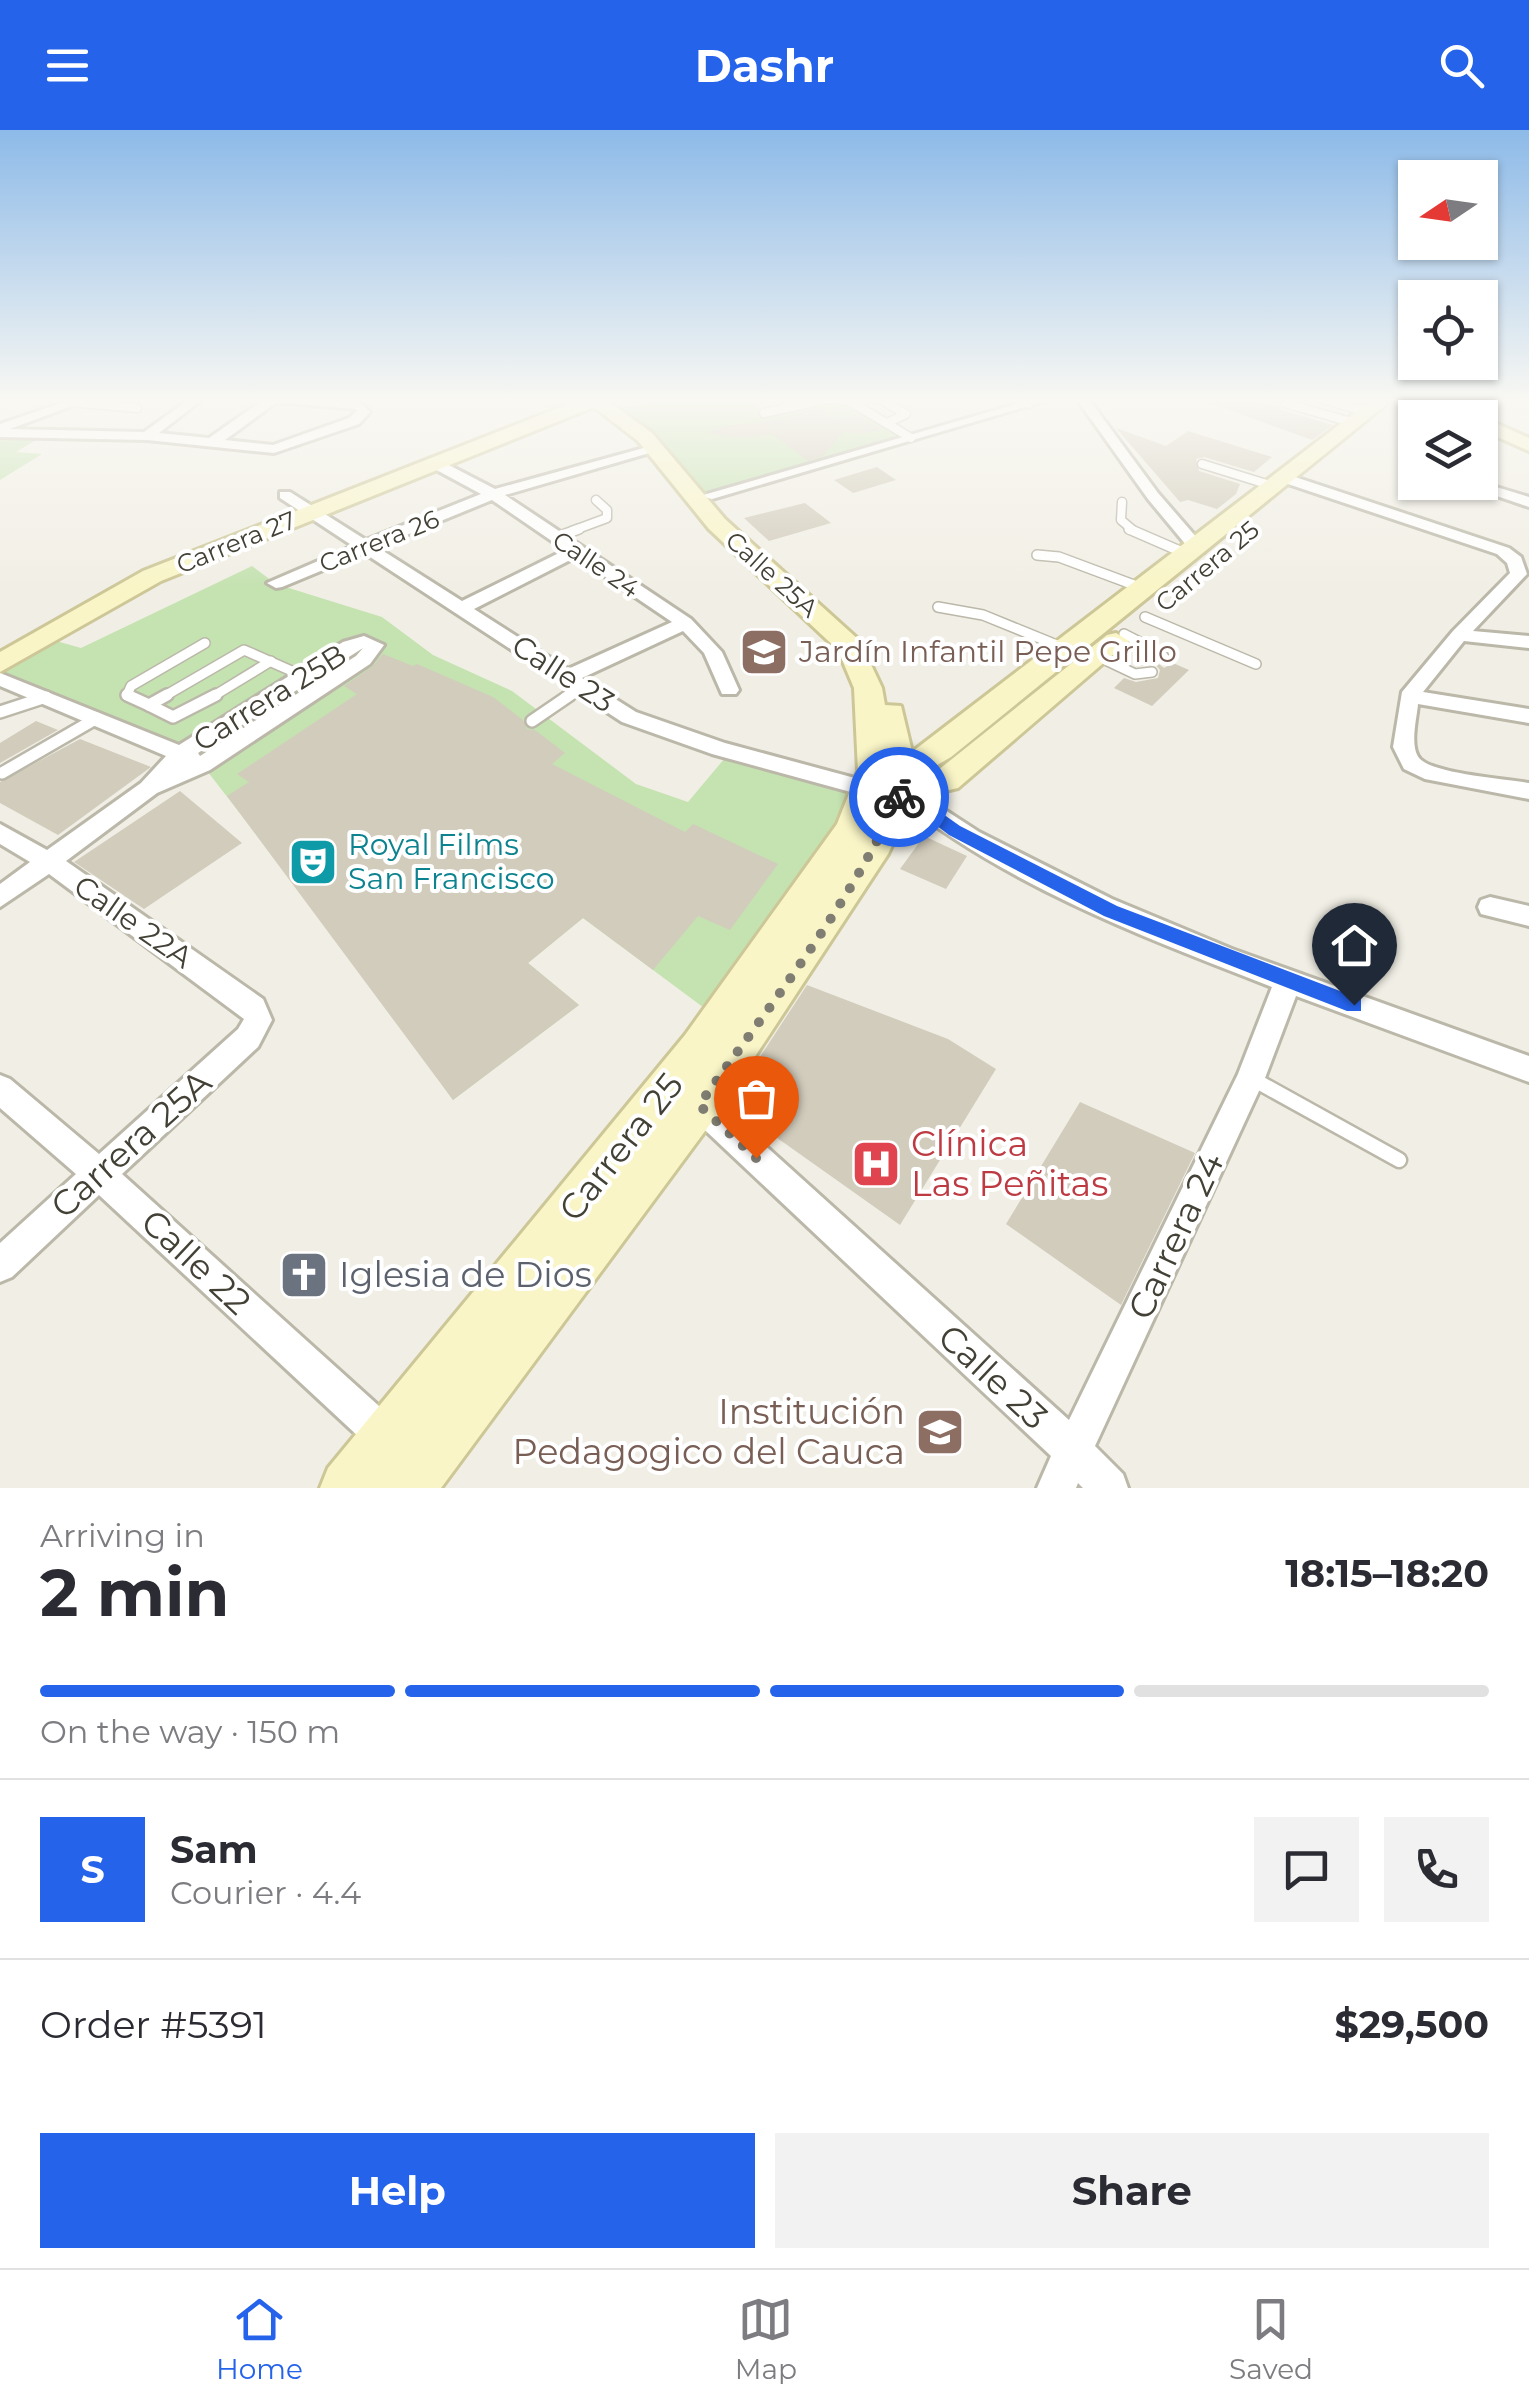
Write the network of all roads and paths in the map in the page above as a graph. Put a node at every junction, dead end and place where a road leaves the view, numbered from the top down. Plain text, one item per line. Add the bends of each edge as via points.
1 (442, 461) edge
2 (626, 461) edge
3 (667, 461) edge
4 (668, 461) edge
5 (679, 461) edge
6 (829, 461) edge
7 (1128, 461) edge
8 (1311, 461) edge
9 (1318, 461) edge
10 (436, 464) junction
11 (1202, 464) dead end
12 (1287, 483) junction
13 (1498, 493) edge
14 (493, 494) junction
15 (285, 495) dead end
16 (708, 496) junction
17 (596, 500) dead end
18 (1122, 502) dead end
19 (1529, 502) edge
20 (312, 512) junction
21 (557, 538) junction
22 (368, 546) junction
23 (576, 551) junction
24 (1193, 552) junction
25 (1037, 555) dead end
26 (1524, 575) edge
27 (276, 584) dead end
28 (1146, 590) junction
29 (938, 607) dead end
30 (460, 609) junction
31 (1145, 617) junction
32 (684, 624) junction
33 (1124, 634) junction
34 (1459, 635) junction
35 (1529, 642) edge
36 (205, 643) dead end
37 (1068, 650) junction
38 (1097, 656) junction
39 (1166, 660) dead end
40 (271, 661) junction
41 (0, 664) edge
42 (1256, 664) dead end
43 (1152, 672) dead end
44 (303, 676) junction
45 (569, 676) junction
46 (0, 679) edge
47 (588, 689) junction
48 (729, 690) dead end
49 (1408, 696) junction
50 (46, 697) junction
51 (148, 705) junction
52 (0, 712) edge
53 (1529, 716) edge
54 (97, 718) junction
55 (532, 721) dead end
56 (181, 754) junction
57 (202, 765) junction
58 (2, 773) edge
59 (888, 777) junction
60 (149, 788) junction
61 (1529, 791) edge
62 (0, 833) edge
63 (49, 862) junction
64 (0, 897) edge
65 (1490, 907) dead end
66 (1529, 916) edge
67 (1288, 981) junction
68 (258, 1020) joint
69 (1529, 1068) edge
70 (1251, 1078) junction
71 (0, 1089) edge
72 (699, 1105) junction
73 (1400, 1160) dead end
74 (98, 1172) junction
75 (0, 1265) edge
76 (388, 1439) junction
77 (1074, 1450) junction
78 (348, 1488) edge
79 (406, 1488) edge
80 (1056, 1488) edge
81 (1108, 1488) edge

1 - 10 main road, Carrera 27
2 - 14 street, Carrera 26
3 - 59 main road, Calle 25A via 717,524 850,648 868,688
4 - 16 main road via 698,495
5 - 16 main road, Calle 25A
6 - 16 street
7 - 24 street
8 - 12 main road, Carrera 25
9 - 12 main road, Carrera 25
10 - 14 street, Calle 24
10 - 20 main road, Carrera 27
11 - 12 lane
12 - 24 main road, Carrera 25
12 - 26 street via 1503,552
12 - 31 main road, Carrera 25
13 - 19 street
14 - 21 street, Calle 24
14 - 22 street, Carrera 26
15 - 20 street, Calle 23
16 - 59 main road, Calle 25A via 864,642 883,683
17 - 21 lane via 607,518
18 - 24 lane via 1121,520 1129,528
20 - 22 street, Calle 23
20 - 41 main road, Carrera 27 via 152,576
21 - 23 street, Calle 24
22 - 27 street, Carrera 26
22 - 30 street, Calle 23
23 - 30 street
23 - 32 street, Calle 24
24 - 28 main road, Carrera 25
25 - 28 lane
26 - 34 street
28 - 37 main road, Carrera 25
29 - 37 lane via 983,616
30 - 45 street, Calle 23
31 - 33 main road, Carrera 25
31 - 42 lane
32 - 45 street
32 - 48 street, Calle 24 via 710,644
33 - 38 main road, Carrera 25
33 - 39 lane
34 - 35 street
34 - 49 street
36 - 51 lane via 127,691
37 - 59 main road, Carrera 25 via 940,750
38 - 43 lane via 1135,674
38 - 59 main road, Carrera 25 via 947,780
40 - 44 lane
40 - 51 lane via 244,650
40 - 51 lane via 178,716
44 - 56 street, Carrera 25B
44 - 57 street, Carrera 25B via 350,646 375,645 363,660
45 - 47 street, Calle 23
46 - 50 street
47 - 55 lane
47 - 59 street, Calle 23 via 629,717 674,735
49 - 53 street
49 - 61 street via 1404,747 1412,764
50 - 52 lane
50 - 54 street
54 - 56 street
54 - 58 lane
56 - 57 street
56 - 60 street, Carrera 25B
57 - 60 street, Carrera 25B
59 - 67 street via 954,830 1110,911
59 - 72 main road, Carrera 25 via 876,846
59 - 76 main road, Carrera 25 via 699,1048
60 - 63 street, Carrera 25B
62 - 63 street, Calle 22A
63 - 64 street, Carrera 25B
63 - 68 street, Calle 22A via 253,1008
65 - 66 street
67 - 69 street
67 - 70 street, Carrera 24
68 - 74 street, Carrera 25A via 248,1038
70 - 73 lane
70 - 77 street, Carrera 24
71 - 74 street, Calle 22
72 - 77 street, Calle 23
72 - 79 main road, Carrera 25
74 - 75 street, Carrera 25A
74 - 76 street, Calle 22
76 - 78 main road, Carrera 25
77 - 80 street, Carrera 24
77 - 81 street, Calle 23

